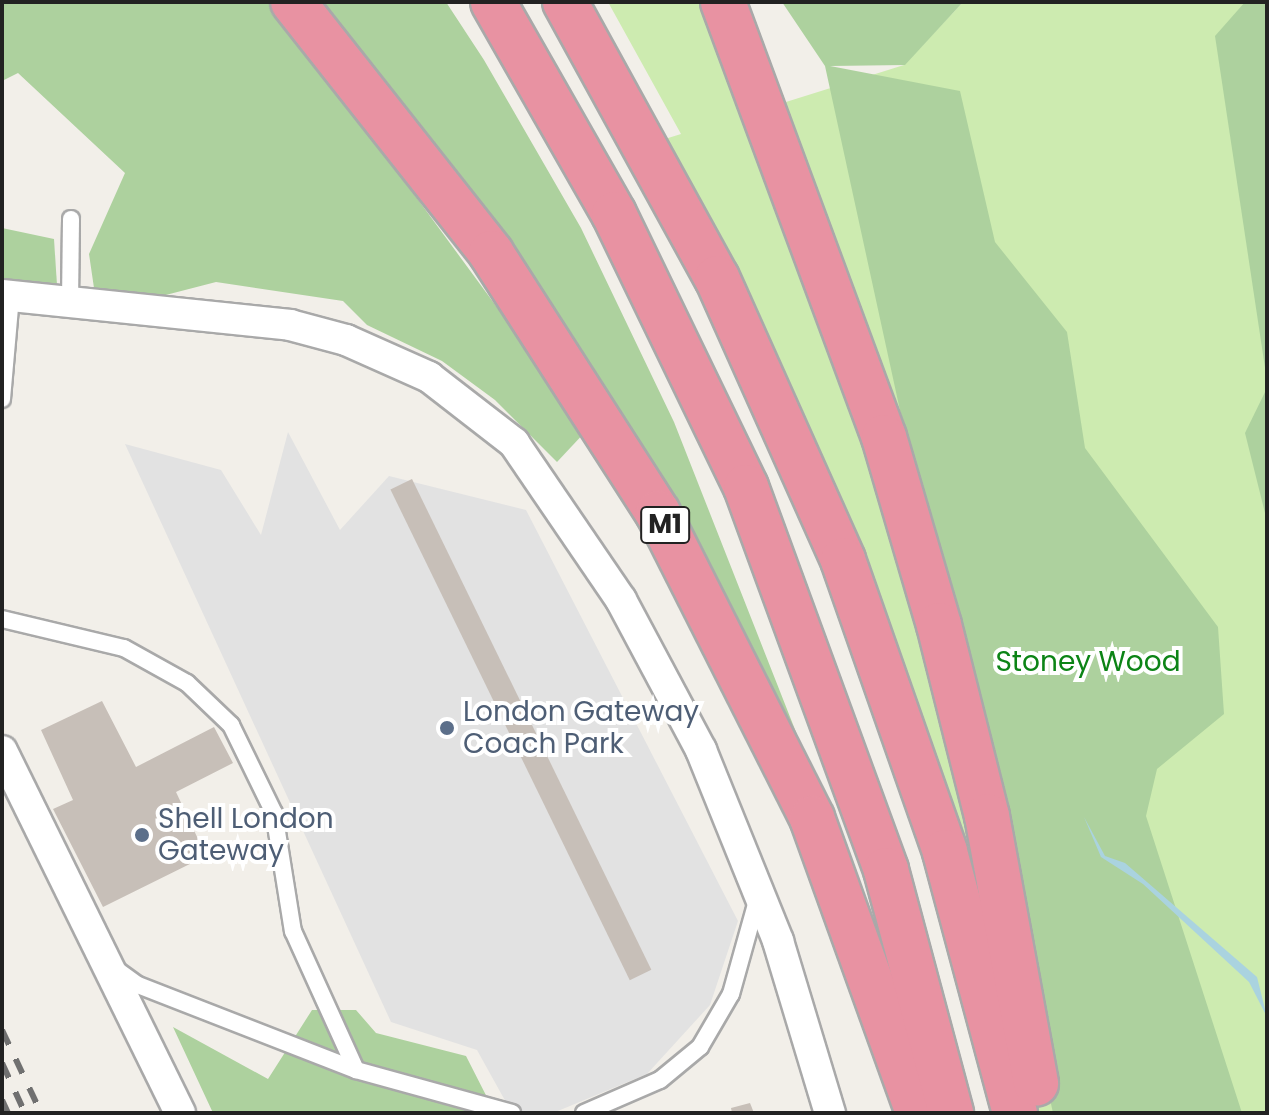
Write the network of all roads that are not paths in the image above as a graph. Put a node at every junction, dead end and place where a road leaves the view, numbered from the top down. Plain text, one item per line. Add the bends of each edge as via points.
1 (293, 2) edge
2 (493, 2) edge
3 (565, 2) edge
4 (723, 2) edge
5 (71, 219) dead end
6 (6, 296) edge
7 (70, 302) junction
8 (2, 399) edge
9 (2, 619) edge
10 (2, 751) edge
11 (759, 892) junction
12 (108, 963) junction
13 (356, 1070) junction
14 (180, 1113) edge
15 (512, 1113) edge
16 (584, 1113) edge
17 (830, 1113) edge
18 (918, 1113) edge
19 (951, 1113) edge
20 (1015, 1113) edge
21 (1041, 1113) edge

1 - 18 highway, M1 via 491,253 658,513 812,818
2 - 19 highway via 614,214 746,487 872,829
3 - 20 highway via 717,278 843,560 945,852
4 - 21 highway via 884,437 939,625 987,816
5 - 7 lane
6 - 7 street
6 - 8 lane
7 - 11 street via 290,325 391,357 475,408 543,480 621,600 701,750
9 - 13 lane via 124,648 187,683 231,725 274,813 293,931
10 - 12 street
11 - 16 lane via 731,994 700,1047 660,1080
11 - 17 street
12 - 13 lane via 138,985
12 - 14 street
13 - 15 lane

